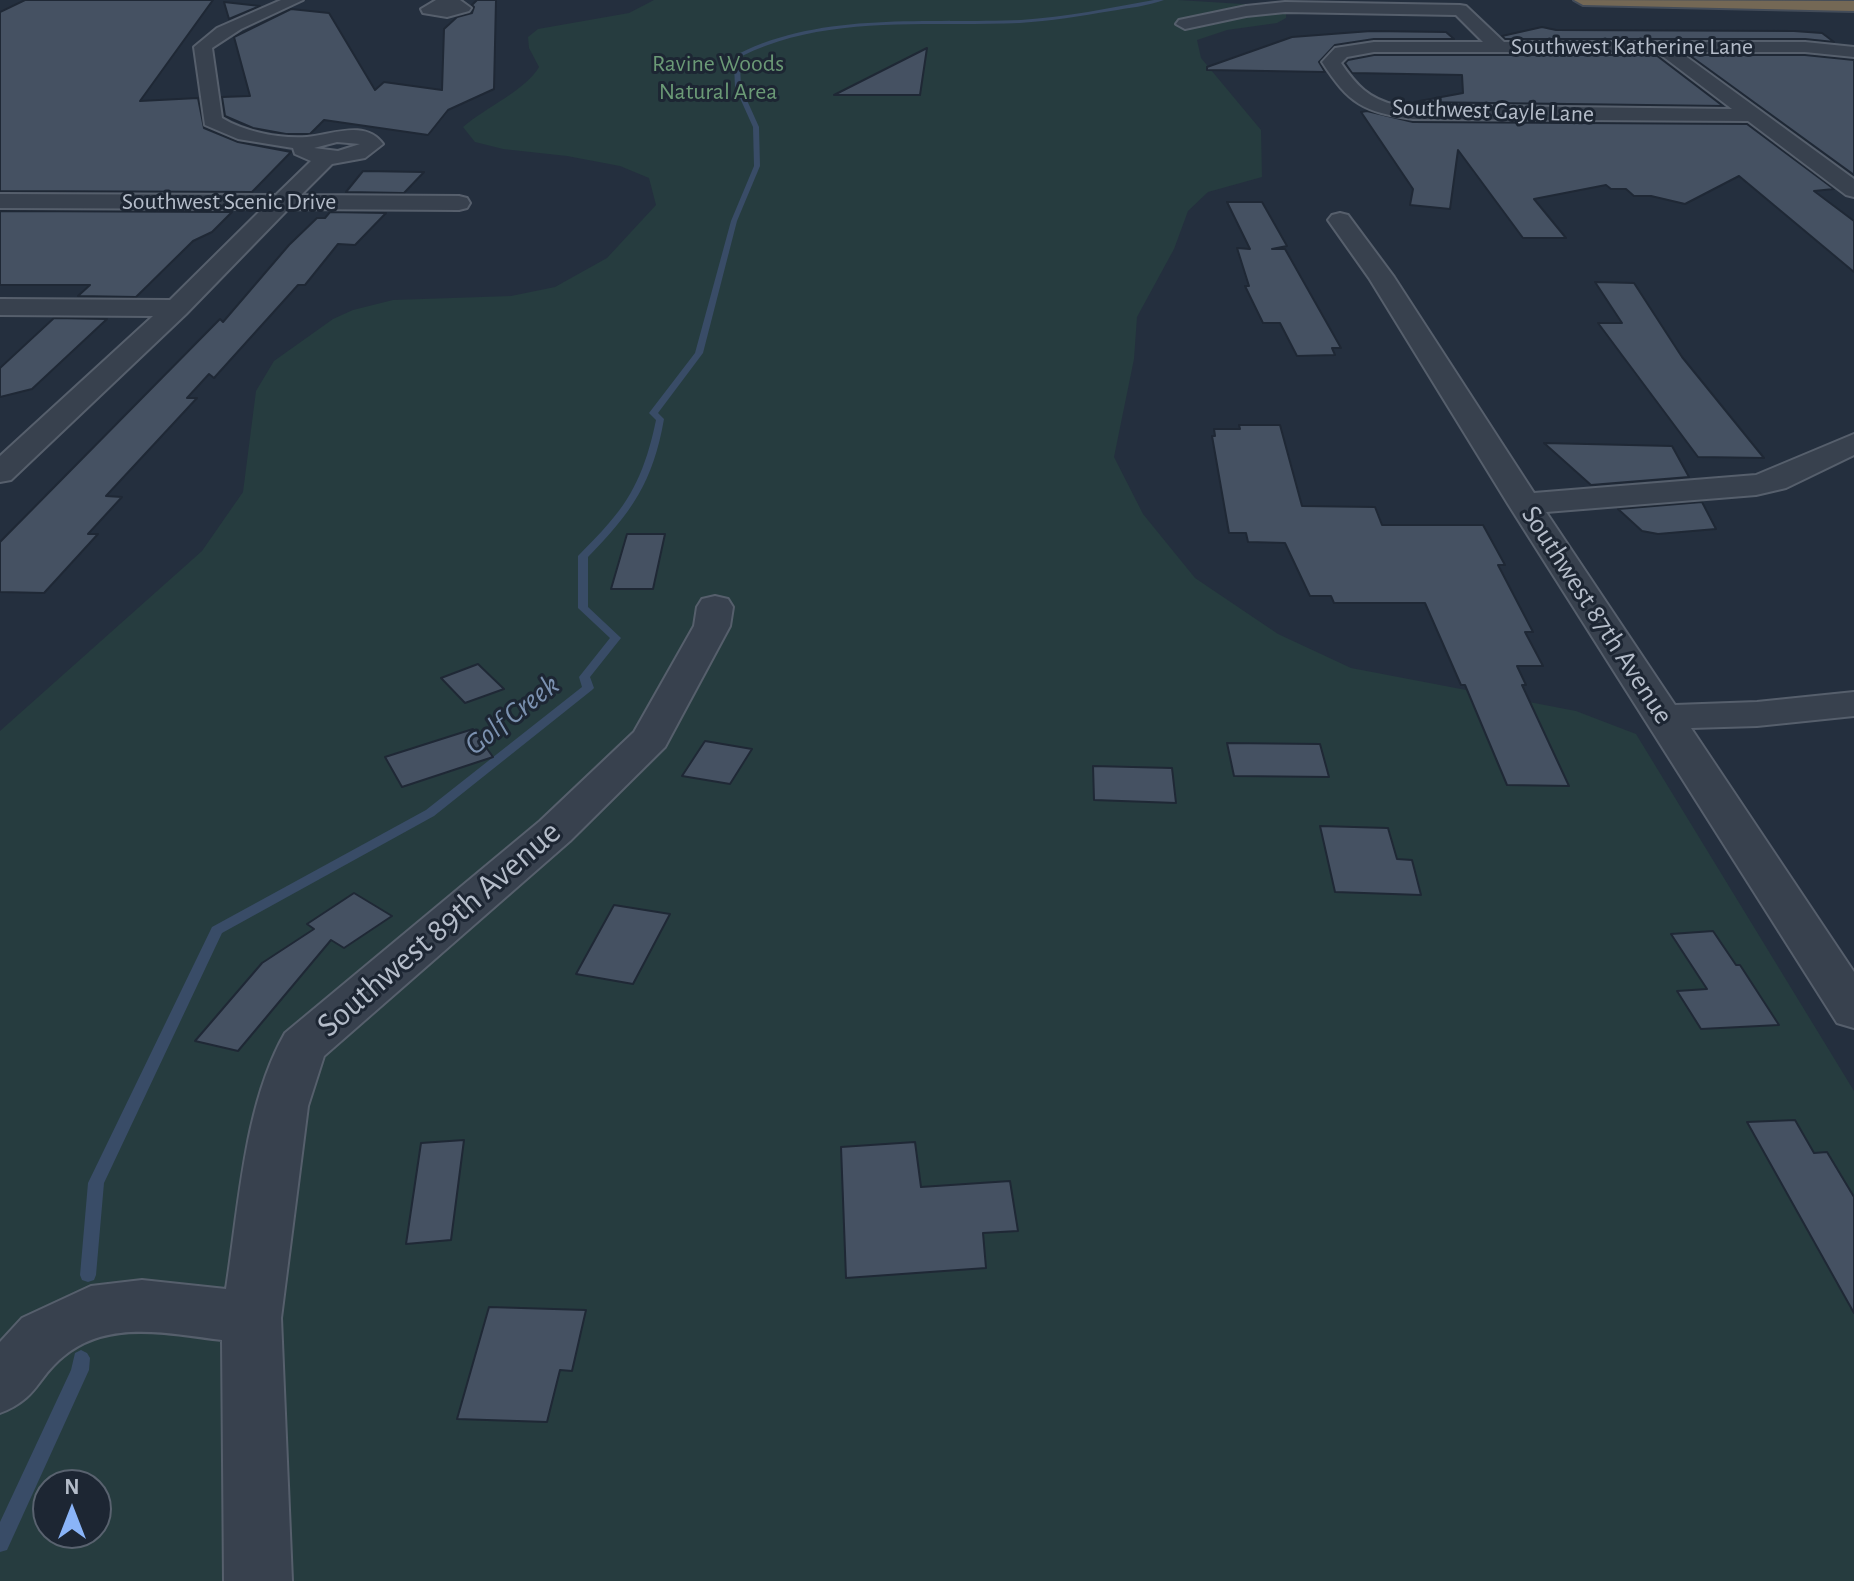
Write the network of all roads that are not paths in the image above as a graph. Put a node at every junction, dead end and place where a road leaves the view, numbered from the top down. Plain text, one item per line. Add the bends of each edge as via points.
1 (295, 0) edge
2 (312, 0) edge
3 (1583, 0) edge
4 (1854, 6) edge
5 (254, 17) junction
6 (1185, 24) dead end
7 (1499, 47) junction
8 (1663, 48) junction
9 (1854, 52) edge
10 (1753, 115) junction
11 (307, 143) junction
12 (327, 157) junction
13 (1854, 190) edge
14 (0, 201) edge
15 (284, 203) junction
16 (459, 203) dead end
17 (1340, 220) dead end
18 (0, 307) edge
19 (177, 308) junction
20 (1854, 443) edge
21 (12, 449) edge
22 (0, 473) edge
23 (1524, 504) junction
24 (715, 607) dead end
25 (1854, 704) edge
26 (1665, 717) junction
27 (1854, 1010) edge
28 (251, 1318) junction
29 (0, 1385) edge
30 (258, 1581) edge

1 - 5 street
2 - 5 street
3 - 4 highway
5 - 11 street via 203,47 212,121 236,132
6 - 7 street, Southwest Katherine Lane via 1285,7 1460,10
7 - 8 street, Southwest Katherine Lane
7 - 10 street, Southwest Gayle Lane via 1353,49 1331,62 1351,94 1379,107 1413,113
8 - 9 street, Southwest Katherine Lane
8 - 10 street
10 - 13 street
11 - 12 street via 305,153
11 - 12 street via 348,136 373,144 355,154
12 - 15 street
14 - 15 street, Southwest Scenic Drive
15 - 16 street, Southwest Scenic Drive
15 - 19 street
17 - 23 street, Southwest 87th Avenue
18 - 19 street
19 - 21 street
20 - 23 street via 1756,485
21 - 22 street
23 - 26 street, Southwest 87th Avenue
24 - 28 street, Southwest 89th Avenue via 712,626 651,738 555,831 303,1046 282,1106
25 - 26 street
26 - 27 street, Southwest 87th Avenue
28 - 29 street via 142,1305 91,1312 43,1337
28 - 30 street, Southwest 89th Avenue

